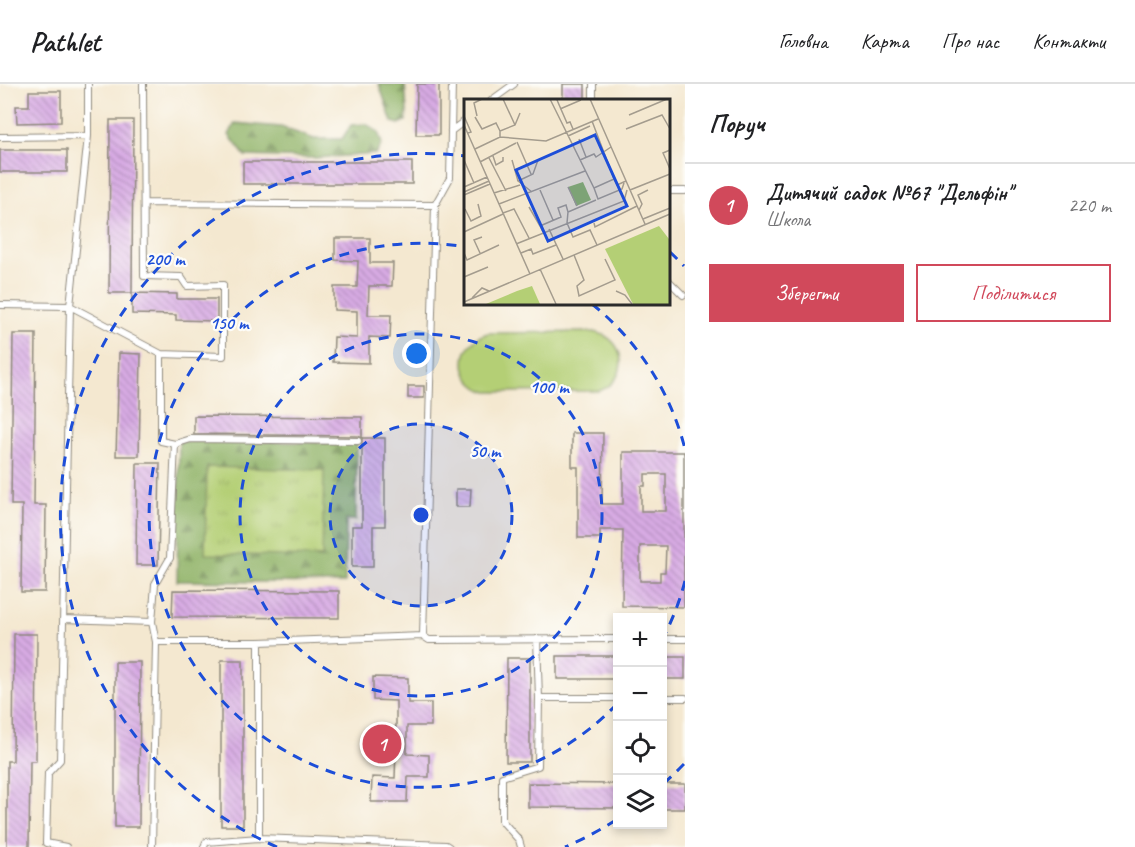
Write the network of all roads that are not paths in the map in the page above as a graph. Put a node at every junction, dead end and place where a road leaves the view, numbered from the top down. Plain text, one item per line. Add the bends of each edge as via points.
1 (88, 84) edge
2 (143, 84) edge
3 (452, 84) edge
4 (514, 84) edge
5 (493, 99) edge
6 (464, 122) edge
7 (452, 131) junction
8 (88, 136) junction
9 (0, 137) edge
10 (144, 203) junction
11 (435, 205) junction
12 (670, 281) edge
13 (683, 294) dead end
14 (0, 305) edge
15 (70, 306) junction
16 (161, 354) junction
17 (358, 441) dead end
18 (175, 444) junction
19 (63, 619) junction
20 (152, 622) junction
21 (423, 636) junction
22 (537, 639) junction
23 (613, 639) edge
24 (667, 639) edge
25 (685, 639) edge
26 (156, 642) junction
27 (259, 642) junction
28 (539, 698) junction
29 (613, 698) edge
30 (667, 698) edge
31 (685, 698) edge
32 (259, 838) junction
33 (66, 847) edge
34 (152, 847) edge
35 (204, 847) edge
36 (448, 847) edge
37 (521, 847) edge

1 - 8 lane
2 - 10 lane
3 - 7 lane
4 - 5 lane
6 - 7 lane
7 - 11 lane via 450,178
8 - 9 lane
8 - 15 lane
10 - 11 lane
10 - 16 lane via 144,276 181,277 187,286 223,285 223,356
11 - 21 lane
12 - 13 lane
14 - 15 lane
15 - 16 lane
15 - 19 lane
16 - 18 lane via 161,441
17 - 18 lane via 191,439
18 - 20 lane via 170,558 154,584
19 - 20 lane
19 - 33 lane via 60,760 48,772 46,843
20 - 26 lane
21 - 22 lane via 429,640
21 - 27 lane
22 - 23 lane
22 - 28 lane
24 - 25 lane
26 - 27 lane
26 - 34 lane
27 - 32 lane
28 - 29 lane
28 - 37 lane via 538,766 502,777 502,821
30 - 31 lane
32 - 35 lane via 206,842
32 - 36 lane

